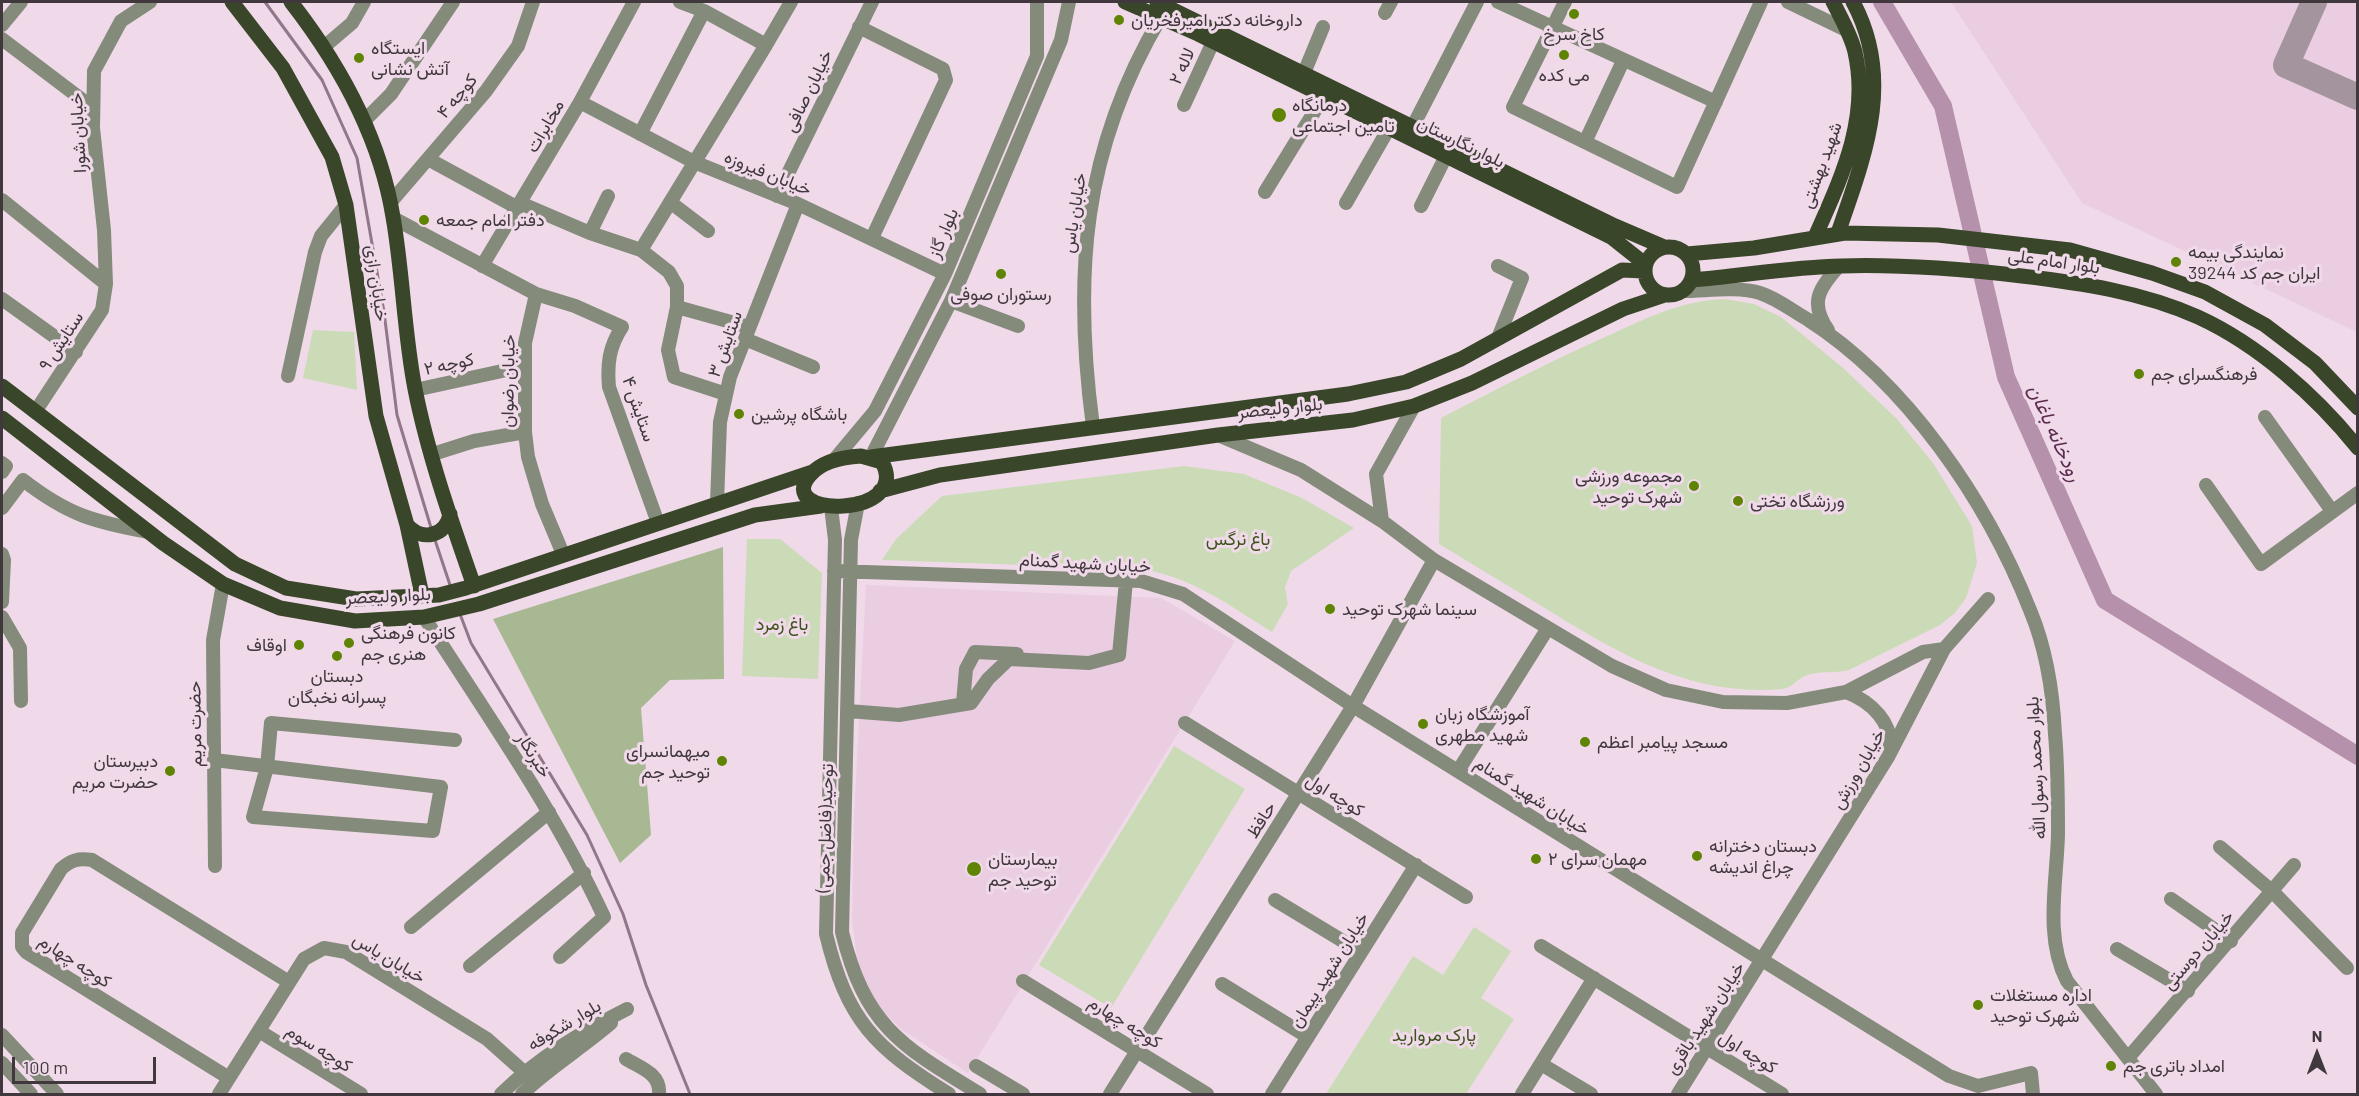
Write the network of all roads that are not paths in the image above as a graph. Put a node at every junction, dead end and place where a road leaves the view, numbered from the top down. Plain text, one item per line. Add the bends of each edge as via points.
1 (21, 2) edge
2 (150, 2) edge
3 (232, 2) edge
4 (291, 2) edge
5 (364, 2) edge
6 (453, 2) edge
7 (533, 2) edge
8 (634, 2) edge
9 (680, 2) edge
10 (791, 2) edge
11 (872, 2) edge
12 (1037, 2) edge
13 (1068, 2) edge
14 (1125, 2) edge
15 (1157, 2) edge
16 (1477, 2) edge
17 (1498, 2) edge
18 (1565, 2) edge
19 (1761, 2) edge
20 (1788, 2) edge
21 (1833, 2) edge
22 (1853, 2) edge
23 (704, 11) junction
24 (1161, 17) junction
25 (2, 25) edge
26 (859, 27) junction
27 (1323, 27) dead end
28 (1552, 27) junction
29 (1846, 30) junction
30 (1038, 34) junction
31 (2, 39) edge
32 (1061, 40) junction
33 (1213, 42) junction
34 (766, 45) junction
35 (325, 46) junction
36 (1623, 61) junction
37 (1304, 73) junction
38 (1323, 96) junction
39 (580, 102) junction
40 (1716, 102) junction
41 (1184, 105) dead end
42 (93, 108) junction
43 (365, 120) junction
44 (1413, 126) junction
45 (1389, 128) junction
46 (640, 134) junction
47 (1586, 140) junction
48 (1446, 156) junction
49 (428, 159) junction
50 (694, 162) junction
51 (1265, 192) dead end
52 (608, 196) dead end
53 (777, 196) junction
54 (2, 200) edge
55 (670, 202) junction
56 (1346, 203) dead end
57 (798, 204) junction
58 (346, 206) junction
59 (519, 206) junction
60 (1421, 206) dead end
61 (392, 211) junction
62 (708, 231) dead end
63 (590, 233) junction
64 (1838, 233) junction
65 (1815, 237) junction
66 (872, 238) junction
67 (1664, 247) junction
68 (641, 250) junction
69 (1687, 254) junction
70 (482, 266) junction
71 (1498, 266) dead end
72 (1839, 266) junction
73 (1645, 268) junction
74 (945, 274) junction
75 (106, 284) junction
76 (1688, 285) junction
77 (536, 294) junction
78 (1665, 295) junction
79 (2, 298) edge
80 (951, 301) junction
81 (677, 307) junction
82 (1018, 326) dead end
83 (747, 333) junction
84 (1831, 334) junction
85 (1498, 338) junction
86 (76, 352) junction
87 (525, 366) junction
88 (813, 367) dead end
89 (288, 376) dead end
90 (2, 386) edge
91 (415, 390) junction
92 (726, 394) junction
93 (1414, 406) junction
94 (2358, 408) edge
95 (35, 412) junction
96 (2265, 417) dead end
97 (2, 418) edge
98 (866, 422) junction
99 (1093, 427) junction
100 (884, 429) junction
101 (525, 432) junction
102 (1218, 435) junction
103 (2358, 448) edge
104 (433, 454) junction
105 (871, 457) junction
106 (834, 460) junction
107 (812, 472) junction
108 (2206, 485) dead end
109 (760, 489) junction
110 (880, 491) junction
111 (2358, 493) edge
112 (717, 503) junction
113 (858, 503) junction
114 (826, 506) junction
115 (2, 508) edge
116 (2332, 511) junction
117 (768, 512) junction
118 (450, 514) junction
119 (1382, 521) junction
120 (658, 523) junction
121 (408, 525) junction
122 (149, 532) junction
123 (2, 554) edge
124 (563, 554) junction
125 (1434, 560) junction
126 (834, 571) junction
127 (850, 571) junction
128 (1122, 581) junction
129 (223, 584) junction
130 (470, 587) junction
131 (422, 595) junction
132 (1988, 599) dead end
133 (2, 602) edge
134 (2, 617) edge
135 (424, 617) junction
136 (1548, 628) junction
137 (1944, 649) junction
138 (1846, 692) junction
139 (21, 701) dead end
140 (967, 703) junction
141 (1353, 706) junction
142 (848, 711) junction
143 (1185, 723) dead end
144 (454, 740) dead end
145 (1888, 757) junction
146 (214, 760) junction
147 (829, 764) junction
148 (845, 764) junction
149 (267, 767) junction
150 (1458, 771) junction
151 (1299, 793) junction
152 (549, 812) junction
153 (2220, 847) dead end
154 (2294, 865) dead end
155 (215, 866) dead end
156 (1416, 866) junction
157 (584, 873) junction
158 (2272, 891) junction
159 (1466, 897) dead end
160 (2171, 899) dead end
161 (1275, 900) dead end
162 (411, 927) dead end
163 (2231, 941) junction
164 (1541, 946) dead end
165 (2117, 949) dead end
166 (1361, 952) junction
167 (560, 957) dead end
168 (1763, 961) junction
169 (470, 966) dead end
170 (2347, 968) dead end
171 (1594, 978) junction
172 (1023, 981) dead end
173 (289, 982) junction
174 (1222, 984) dead end
175 (2188, 991) junction
176 (259, 1031) junction
177 (2, 1035) edge
178 (1308, 1037) junction
179 (1707, 1048) junction
180 (1137, 1051) junction
181 (2128, 1058) junction
182 (626, 1059) dead end
183 (2, 1063) edge
184 (1541, 1064) junction
185 (976, 1066) dead end
186 (524, 1072) junction
187 (229, 1078) junction
188 (31, 1095) edge
189 (57, 1095) edge
190 (219, 1095) edge
191 (361, 1095) edge
192 (501, 1095) edge
193 (522, 1095) edge
194 (659, 1095) edge
195 (949, 1095) edge
196 (980, 1095) edge
197 (1023, 1095) edge
198 (1110, 1095) edge
199 (1207, 1095) edge
200 (1272, 1095) edge
201 (1522, 1095) edge
202 (1591, 1095) edge
203 (1678, 1095) edge
204 (1782, 1095) edge
205 (2033, 1095) edge
206 (2156, 1095) edge

1 - 25 street
2 - 42 street, خیابان شورا via 121,21 94,71
3 - 58 main road, خیابان رازی via 283,68 332,157
4 - 35 main road
5 - 35 street via 352,23
6 - 43 street via 391,94
7 - 49 street, کوچه ۴ via 518,46 486,91
8 - 39 street, مخابرات
9 - 23 street
10 - 34 street
11 - 26 street, خیابان صافی
12 - 30 street, بلوار گاز
13 - 32 street, بلوار گاز
14 - 24 main road, بلوار نگارستان
15 - 37 main road, بلوار نگارستان
16 - 44 street
17 - 28 street
18 - 28 street
19 - 40 street
20 - 29 street
21 - 29 main road, شهید بهشتی
22 - 64 main road, شهید بهشتی via 1870,43 1875,87 1864,150
23 - 34 street
23 - 46 street
24 - 33 main road, بلوار نگارستان
24 - 99 street, خیابان یاس via 1120,95 1093,191 1082,279
26 - 53 street, خیابان صافی
26 - 66 street via 946,73
27 - 37 street
28 - 36 street
28 - 47 street via 1513,107
29 - 65 main road, شهید بهشتی via 1858,75 1858,122 1847,161
30 - 32 street via 1051,31
30 - 74 street, بلوار گاز via 1037,56
31 - 42 street
32 - 80 street, بلوار گاز
33 - 38 main road, بلوار نگارستان
33 - 41 street, لاله ۲
34 - 50 street
35 - 43 main road
36 - 40 street
36 - 47 street
37 - 44 main road, بلوار نگارستان
38 - 45 main road, بلوار نگارستان
38 - 51 street
39 - 46 street, خیابان فیروزه
39 - 59 street, مخابرات
40 - 47 street via 1677,187
42 - 75 street, خیابان شورا
43 - 61 main road
44 - 67 main road, بلوار نگارستان
45 - 48 main road, بلوار نگارستان
45 - 56 street
46 - 50 street, خیابان فیروزه
48 - 60 street
48 - 73 main road, بلوار نگارستان via 1611,237
49 - 59 street
49 - 61 street, کوچه ۴
50 - 53 street, خیابان فیروزه
50 - 55 street
52 - 63 street
53 - 57 street, خیابان فیروزه
54 - 75 street
55 - 62 street
55 - 68 street
57 - 66 street, خیابان فیروزه
57 - 83 street, ستایش ۳
58 - 89 street via 321,236 315,252
58 - 121 main road, خیابان رازی via 376,416
59 - 63 street
59 - 70 street, مخابرات
61 - 70 street
61 - 91 main road
63 - 68 street
64 - 65 main road, بلوار امام علی
64 - 94 main road, بلوار امام علی via 1938,235 2070,250 2152,273 2205,292 2265,325 2315,363
65 - 69 main road, بلوار امام علی
66 - 74 street, خیابان فیروزه
67 - 69 main road via 1672,246
67 - 73 main road via 1654,251
68 - 81 street via 669,272 677,286
69 - 76 main road via 1693,266
70 - 77 street
71 - 85 street via 1522,278
72 - 76 main road, بلوار امام علی
72 - 84 street via 1822,287 1818,299 1818,317
72 - 103 main road, بلوار امام علی via 1937,266 2067,281 2123,291 2198,317 2246,345 2305,391
73 - 78 main road via 1653,289
73 - 85 main road, بلوار ولیعصر via 1622,270
74 - 98 street, بلوار گاز
75 - 86 street, ستایش ۹ via 102,310
76 - 78 main road
76 - 84 street via 1758,293 1781,302
77 - 87 street, خیابان رضوان via 528,322
77 - 120 street, ستایش ۴ via 622,327 607,364 609,387
78 - 93 main road, بلوار ولیعصر via 1623,309 1472,383
79 - 86 street
80 - 82 street
80 - 100 street, بلوار گاز
81 - 83 street
81 - 92 street via 668,350 674,377
83 - 88 street
83 - 92 street, ستایش ۳
84 - 181 street, بلوار محمد رسول الله via 1894,392 1951,464 1973,497 2031,611 2050,688 2055,733 2058,833 2054,929 2058,963 2067,981
85 - 99 main road, بلوار ولیعصر via 1461,359 1395,384 1348,394
86 - 95 street, ستایش ۹
87 - 91 street, کوچه ۲
87 - 101 street, خیابان رضوان
90 - 95 main road, بلوار ولیعصر
91 - 104 main road
92 - 112 street, ستایش ۳ via 720,422
93 - 102 main road, بلوار ولیعصر via 1353,420
93 - 119 street via 1376,474
95 - 131 main road, بلوار ولیعصر via 207,544 266,579 286,588 356,598
96 - 116 street
97 - 122 main road, بلوار ولیعصر
98 - 100 street via 870,434 878,435
98 - 106 street, بلوار گاز
99 - 105 main road, بلوار ولیعصر
100 - 105 street, بلوار گاز
101 - 104 street via 474,441
101 - 124 street, خیابان رضوان via 542,504
102 - 110 main road, بلوار ولیعصر via 940,475
102 - 119 street via 1301,470
104 - 118 main road
105 - 106 main road, بلوار ولیعصر
105 - 110 main road via 882,462 887,471 887,482
106 - 107 main road, بلوار ولیعصر
107 - 109 main road, بلوار ولیعصر
107 - 114 main road via 805,481 805,492 810,501
108 - 116 street via 2261,564
109 - 112 main road, بلوار ولیعصر
109 - 117 main road via 771,492 775,498
110 - 113 main road, بلوار ولیعصر
111 - 116 street
112 - 120 main road, بلوار ولیعصر
113 - 114 main road, بلوار ولیعصر
113 - 127 street, توحید(فاضل جمی)
114 - 117 main road, بلوار ولیعصر
114 - 126 street, توحید(فاضل جمی) via 835,540
115 - 122 street via 23,480 55,504 101,523
117 - 135 main road, بلوار ولیعصر
118 - 121 main road via 443,529 433,535 421,535
118 - 130 main road
119 - 125 street
120 - 124 main road, بلوار ولیعصر
121 - 131 main road, خیابان رازی
122 - 129 main road, بلوار ولیعصر
123 - 133 street
124 - 130 main road, بلوار ولیعصر
125 - 136 street
125 - 141 street, حافظ
126 - 127 street, خیابان شهید گمنام
126 - 147 street, توحید(فاضل جمی)
127 - 128 street, خیابان شهید گمنام
127 - 142 street, توحید(فاضل جمی)
128 - 140 street via 1119,655 1089,663 1009,660
128 - 140 street via 1112,651 1099,656 975,652 966,669
128 - 141 street, خیابان شهید گمنام via 1162,586 1183,594
129 - 135 main road, بلوار ولیعصر via 280,608 355,621
129 - 146 street, حضرت مریم via 213,640
130 - 131 main road, بلوار ولیعصر
132 - 137 street, خیابان ورزش
134 - 139 street via 20,648
135 - 152 street, خبرنگار
136 - 138 street via 1612,666 1666,690 1723,702 1787,703
136 - 150 street
137 - 138 street via 1923,652
137 - 145 street, خیابان ورزش
138 - 145 street via 1868,703 1881,717 1888,734
140 - 142 street via 899,715
141 - 150 street, خیابان شهید گمنام
141 - 151 street, حافظ
142 - 148 street, توحید(فاضل جمی)
143 - 151 street, کوچه اول
144 - 149 street via 271,723
145 - 168 street, خیابان ورزش
146 - 149 street
146 - 155 street, حضرت مریم
147 - 148 street
147 - 195 street, توحید(فاضل جمی) via 826,934 836,976 855,1014 883,1048
148 - 196 street, توحید(فاضل جمی) via 842,932 851,970 869,1006 894,1036
149 - 149 street via 441,787 433,831 253,817
150 - 168 street, خیابان شهید گمنام
151 - 156 street, کوچه اول
151 - 180 street, حافظ
152 - 157 street, خبرنگار
152 - 162 street
153 - 158 street
154 - 158 street, خیابان دوستی
156 - 159 street, کوچه اول
156 - 166 street, خیابان شهید پیمان
157 - 167 street, خبرنگار via 604,917
157 - 169 street
158 - 163 street, خیابان دوستی
158 - 170 street
160 - 163 street
161 - 166 street
163 - 175 street, خیابان دوستی
164 - 171 street, کوچه اول
165 - 175 street
166 - 178 street, خیابان شهید پیمان
168 - 179 street, خیابان شهید باقری
168 - 205 street, خیابان شهید گمنام via 1949,1076 1978,1086 2031,1073
171 - 179 street, کوچه اول
171 - 184 street
172 - 180 street, کوچه چهارم
173 - 176 street, خیابان یاس
173 - 186 street, خیابان یاس via 309,953 339,949 487,1039
173 - 187 street, کوچه چهارم via 92,860 69,861 61,869 22,933 26,952
174 - 178 street
175 - 181 street, خیابان دوستی
176 - 187 street, خیابان یاس
176 - 191 street, کوچه سوم
177 - 189 street
178 - 200 street, خیابان شهید پیمان
179 - 203 street, خیابان شهید باقری
179 - 204 street, کوچه اول
180 - 198 street, حافظ
180 - 199 street, کوچه چهارم
181 - 206 street, بلوار محمد رسول الله
182 - 194 street via 655,1077 660,1085
183 - 188 street
184 - 201 street
184 - 202 street
185 - 197 street
186 - 192 street, بلوار شکوفه
186 - 193 street, بلوار شکوفه via 576,1035 627,1009 584,1047 538,1078
187 - 190 street, خیابان یاس

